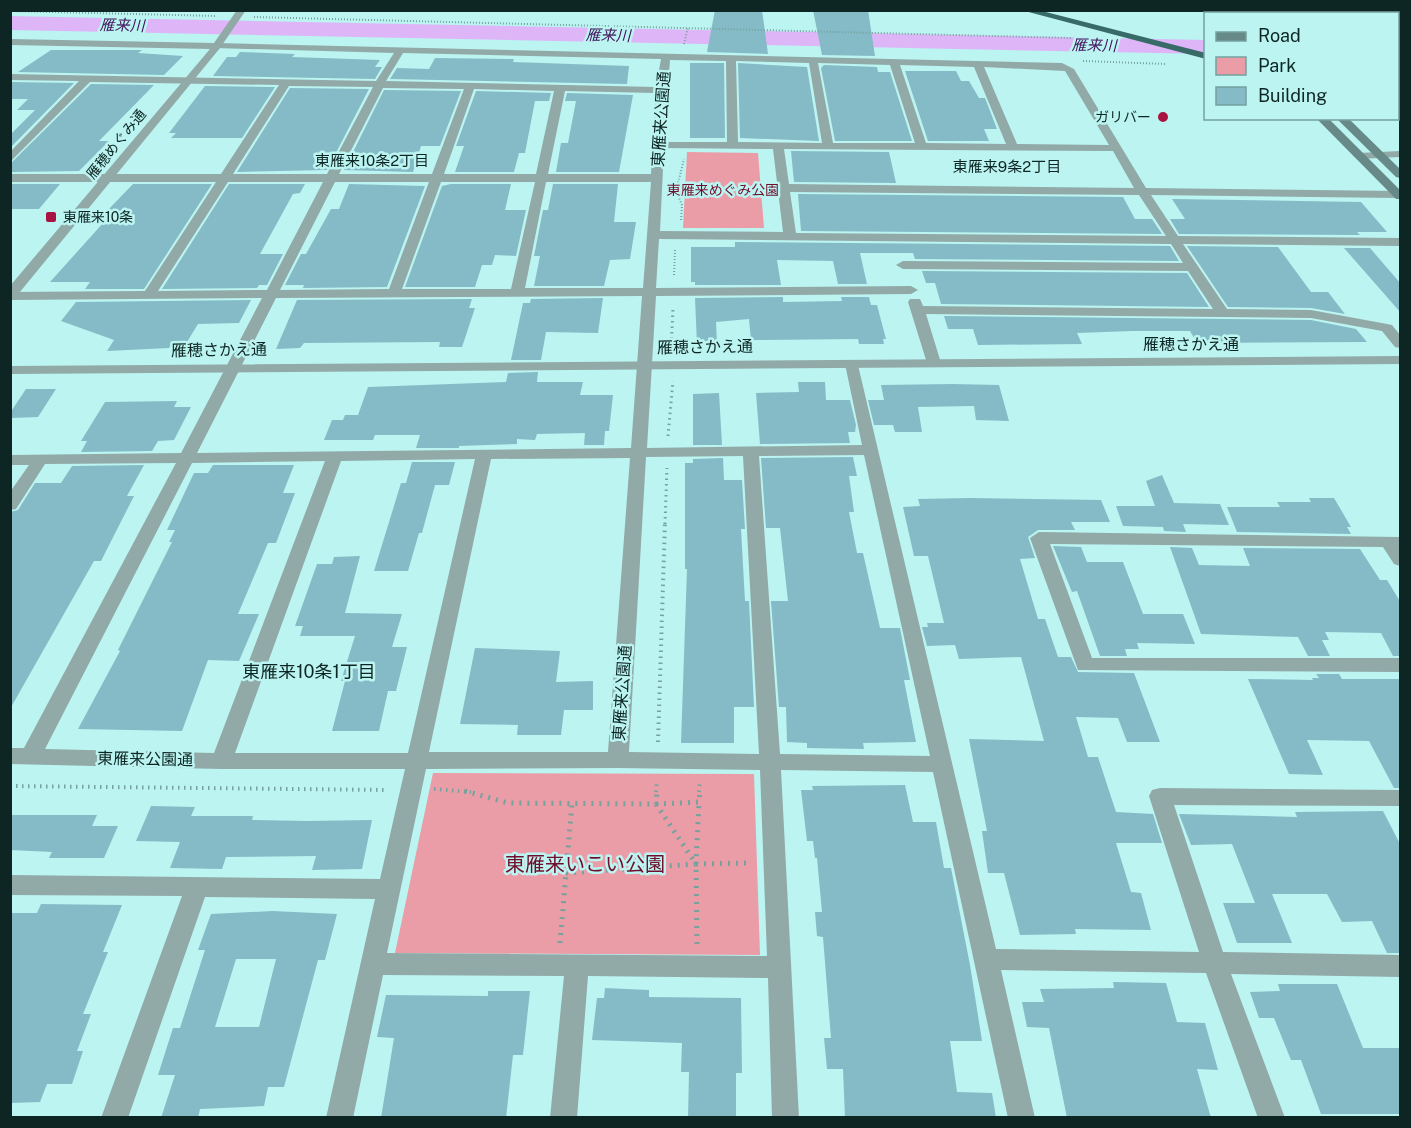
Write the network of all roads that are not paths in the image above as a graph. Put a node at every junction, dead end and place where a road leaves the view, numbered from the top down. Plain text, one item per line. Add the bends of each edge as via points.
1 (1025, 10) edge
2 (1053, 10) edge
3 (240, 14) edge
4 (10, 42) edge
5 (217, 46) junction
6 (400, 51) junction
7 (1204, 53) edge
8 (1204, 53) edge
9 (666, 57) junction
10 (731, 58) junction
11 (813, 60) junction
12 (894, 62) junction
13 (977, 63) junction
14 (10, 77) edge
15 (88, 78) junction
16 (188, 80) junction
17 (286, 82) junction
18 (380, 85) junction
19 (470, 87) junction
20 (560, 89) junction
21 (661, 90) junction
22 (1323, 120) edge
23 (1343, 120) edge
24 (659, 145) junction
25 (733, 146) junction
26 (778, 146) junction
27 (828, 147) junction
28 (922, 147) junction
29 (1013, 148) junction
30 (1116, 148) junction
31 (1378, 154) junction
32 (1401, 154) edge
33 (1359, 156) junction
34 (10, 159) edge
35 (1401, 175) edge
36 (108, 177) junction
37 (332, 177) junction
38 (437, 177) junction
39 (542, 177) junction
40 (10, 178) edge
41 (226, 178) junction
42 (657, 178) junction
43 (783, 189) junction
44 (1142, 191) junction
45 (1399, 195) edge
46 (652, 235) junction
47 (790, 236) junction
48 (893, 237) junction
49 (1173, 239) junction
50 (1401, 242) edge
51 (903, 265) junction
52 (1193, 267) junction
53 (911, 290) junction
54 (517, 292) junction
55 (649, 292) junction
56 (394, 293) junction
57 (271, 294) junction
58 (149, 295) junction
59 (10, 296) edge
60 (918, 310) junction
61 (1223, 313) junction
62 (1401, 344) edge
63 (1401, 360) edge
64 (934, 363) junction
65 (852, 364) junction
66 (644, 366) junction
67 (232, 368) junction
68 (10, 370) edge
69 (872, 450) junction
70 (751, 452) junction
71 (639, 453) junction
72 (484, 454) junction
73 (189, 456) junction
74 (334, 458) junction
75 (10, 460) edge
76 (40, 460) junction
77 (10, 505) edge
78 (1394, 542) edge
79 (1401, 560) edge
80 (1401, 665) edge
81 (20, 757) edge
82 (416, 760) junction
83 (618, 760) junction
84 (221, 761) junction
85 (770, 763) junction
86 (943, 764) junction
87 (1401, 798) edge
88 (10, 885) edge
89 (197, 887) junction
90 (388, 888) junction
91 (568, 958) junction
92 (987, 959) junction
93 (372, 964) junction
94 (1215, 964) junction
95 (1401, 966) edge
96 (778, 967) junction
97 (114, 1118) edge
98 (339, 1118) edge
99 (563, 1118) edge
100 (786, 1118) edge
101 (1023, 1118) edge
102 (1272, 1118) edge

1 - 7 highway
2 - 8 highway via 1178,42
3 - 5 street, 雁穂めぐみ通
4 - 5 street
5 - 6 street
5 - 16 street, 雁穂めぐみ通
6 - 9 street
6 - 18 street
9 - 10 street
9 - 21 street, 東雁来公園通
10 - 11 street
10 - 25 street
11 - 12 street
11 - 27 street
12 - 13 street
12 - 28 street
13 - 29 street
13 - 30 street via 1065,67
14 - 15 street
15 - 16 street
15 - 34 street
16 - 17 street
16 - 36 street, 雁穂めぐみ通
17 - 18 street
17 - 41 street
18 - 19 street
18 - 37 street
19 - 20 street
19 - 38 street
20 - 21 street
20 - 39 street
21 - 24 street, 東雁来公園通
22 - 33 main road
23 - 31 main road
24 - 25 street
24 - 42 street, 東雁来公園通
25 - 26 street
26 - 27 street
26 - 43 street
27 - 28 street
28 - 29 street
29 - 30 street
30 - 44 street
31 - 32 street
31 - 33 street
31 - 35 main road
33 - 45 main road
36 - 40 street
36 - 41 street
36 - 59 street, 雁穂めぐみ通
37 - 38 street
37 - 41 street
37 - 57 street
38 - 39 street
38 - 56 street
39 - 42 street
39 - 54 street
41 - 58 street
42 - 46 street, 東雁来公園通
43 - 44 street
43 - 47 street
44 - 45 street
44 - 49 street
46 - 47 street
46 - 55 street, 東雁来公園通
47 - 48 street
48 - 49 street
48 - 51 street
49 - 50 street
49 - 52 street
51 - 52 street
51 - 53 street
52 - 61 street
53 - 55 street
53 - 60 street
54 - 55 street
54 - 56 street
55 - 66 street, 東雁来公園通
56 - 57 street
57 - 58 street
57 - 67 street
58 - 59 street
60 - 61 street
60 - 64 street
61 - 62 street via 1311,314 1387,328
63 - 64 street, 雁穂さかえ通
64 - 65 street, 雁穂さかえ通
65 - 66 street, 雁穂さかえ通
65 - 69 street
66 - 67 street, 雁穂さかえ通
66 - 71 street, 東雁来公園通
67 - 68 street, 雁穂さかえ通
67 - 73 street
69 - 70 street
69 - 86 street
70 - 71 street
70 - 85 street
71 - 72 street
71 - 83 street, 東雁来公園通
72 - 74 street
72 - 82 street
73 - 74 street
73 - 76 street
73 - 81 street
74 - 84 street
75 - 76 street
76 - 77 street
78 - 79 street
78 - 80 street via 1039,538 1085,665
81 - 84 street, 東雁来公園通
82 - 83 street, 東雁来公園通
82 - 84 street, 東雁来公園通
82 - 90 street
83 - 85 street
85 - 86 street
85 - 96 street
86 - 92 street
87 - 94 street via 1160,796
88 - 89 street
89 - 90 street
89 - 97 street
90 - 93 street
91 - 93 street
91 - 96 street
91 - 99 street
92 - 94 street
92 - 101 street
93 - 98 street
94 - 95 street
94 - 102 street
96 - 100 street

